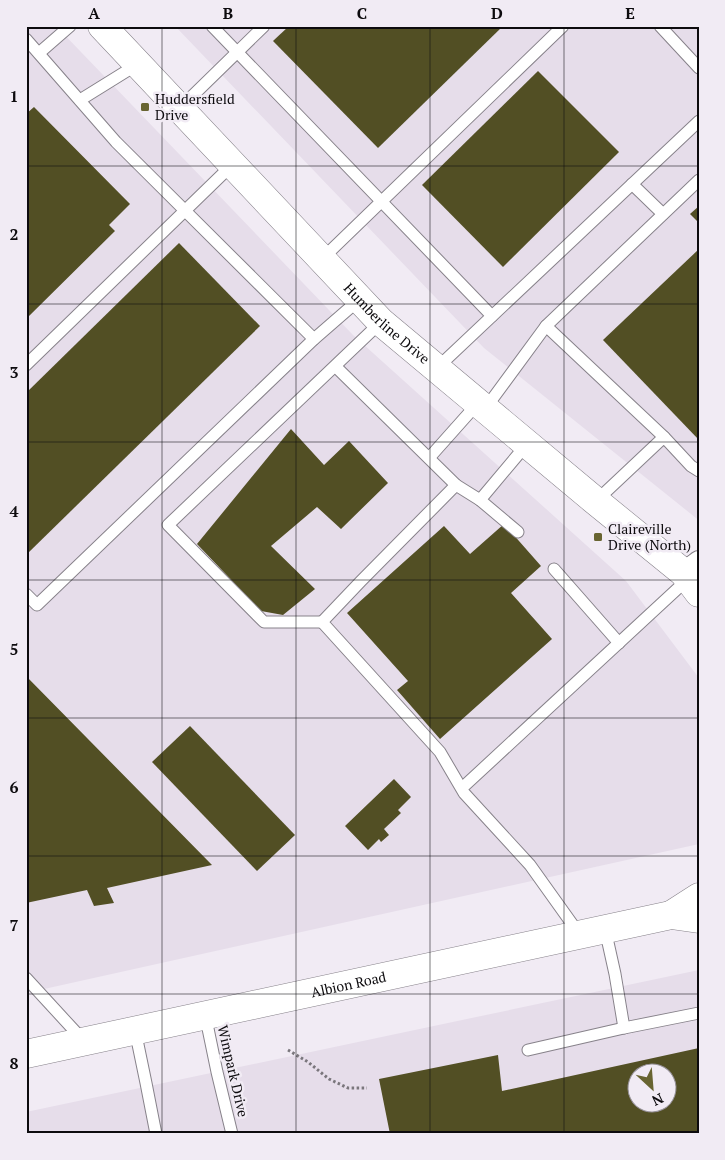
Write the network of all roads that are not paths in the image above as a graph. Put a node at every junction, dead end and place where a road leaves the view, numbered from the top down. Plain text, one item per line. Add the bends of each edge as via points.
1 (70, 26) edge
2 (102, 26) edge
3 (212, 26) edge
4 (264, 26) edge
5 (563, 26) edge
6 (660, 26) edge
7 (26, 39) edge
8 (237, 52) junction
9 (39, 53) junction
10 (138, 64) junction
11 (699, 68) edge
12 (80, 100) junction
13 (180, 108) junction
14 (699, 121) edge
15 (233, 164) junction
16 (699, 180) edge
17 (632, 184) junction
18 (381, 202) junction
19 (185, 210) junction
20 (663, 214) junction
21 (323, 258) junction
22 (360, 298) junction
23 (492, 316) junction
24 (381, 322) junction
25 (546, 326) junction
26 (314, 339) junction
27 (26, 365) edge
28 (336, 367) junction
29 (437, 368) junction
30 (482, 406) junction
31 (664, 436) junction
32 (528, 444) junction
33 (429, 458) junction
34 (699, 471) edge
35 (456, 485) junction
36 (480, 500) junction
37 (596, 502) junction
38 (518, 532) dead end
39 (554, 569) dead end
40 (692, 576) edge
41 (26, 594) edge
42 (322, 622) junction
43 (619, 643) junction
44 (462, 788) junction
45 (699, 897) edge
46 (671, 915) junction
47 (699, 918) edge
48 (592, 932) junction
49 (26, 978) edge
50 (699, 1013) edge
51 (205, 1014) junction
52 (624, 1028) junction
53 (135, 1030) junction
54 (84, 1041) junction
55 (528, 1050) dead end
56 (26, 1054) edge
57 (156, 1134) edge
58 (232, 1134) edge

1 - 9 lane
2 - 10 street, Humberline Drive
3 - 8 lane
4 - 8 lane
5 - 18 lane
6 - 11 lane
7 - 9 lane
8 - 13 lane
8 - 18 lane
9 - 12 lane
10 - 12 lane
10 - 13 street, Humberline Drive
12 - 19 lane via 116,142
13 - 15 street, Humberline Drive
14 - 17 lane
15 - 19 lane
15 - 21 street, Humberline Drive
16 - 20 lane
17 - 20 lane
17 - 23 lane
18 - 21 lane
18 - 23 lane
19 - 26 lane
19 - 27 lane
20 - 25 lane
21 - 22 street, Humberline Drive
22 - 24 street, Humberline Drive
22 - 26 lane
23 - 29 lane
24 - 28 lane
24 - 29 street, Humberline Drive
25 - 30 lane
25 - 31 lane
26 - 41 lane via 37,605
28 - 33 lane
28 - 42 lane via 168,525 264,622
29 - 30 street, Humberline Drive
30 - 32 street, Humberline Drive
30 - 33 lane
31 - 34 lane
31 - 37 lane
32 - 36 lane
32 - 37 street, Humberline Drive
33 - 35 lane
35 - 36 lane
35 - 42 lane
36 - 38 lane
37 - 40 street, Humberline Drive
39 - 43 lane
40 - 43 lane
42 - 44 lane via 440,752
43 - 44 lane
44 - 48 lane
45 - 46 street, Albion Road
46 - 47 street, Albion Road
46 - 48 street, Albion Road
48 - 51 street, Albion Road
48 - 52 lane via 615,974
49 - 54 lane
50 - 52 lane
51 - 53 street, Albion Road
51 - 58 lane, Wimpark Drive
52 - 55 lane
53 - 54 street, Albion Road
53 - 57 lane
54 - 56 street, Albion Road

